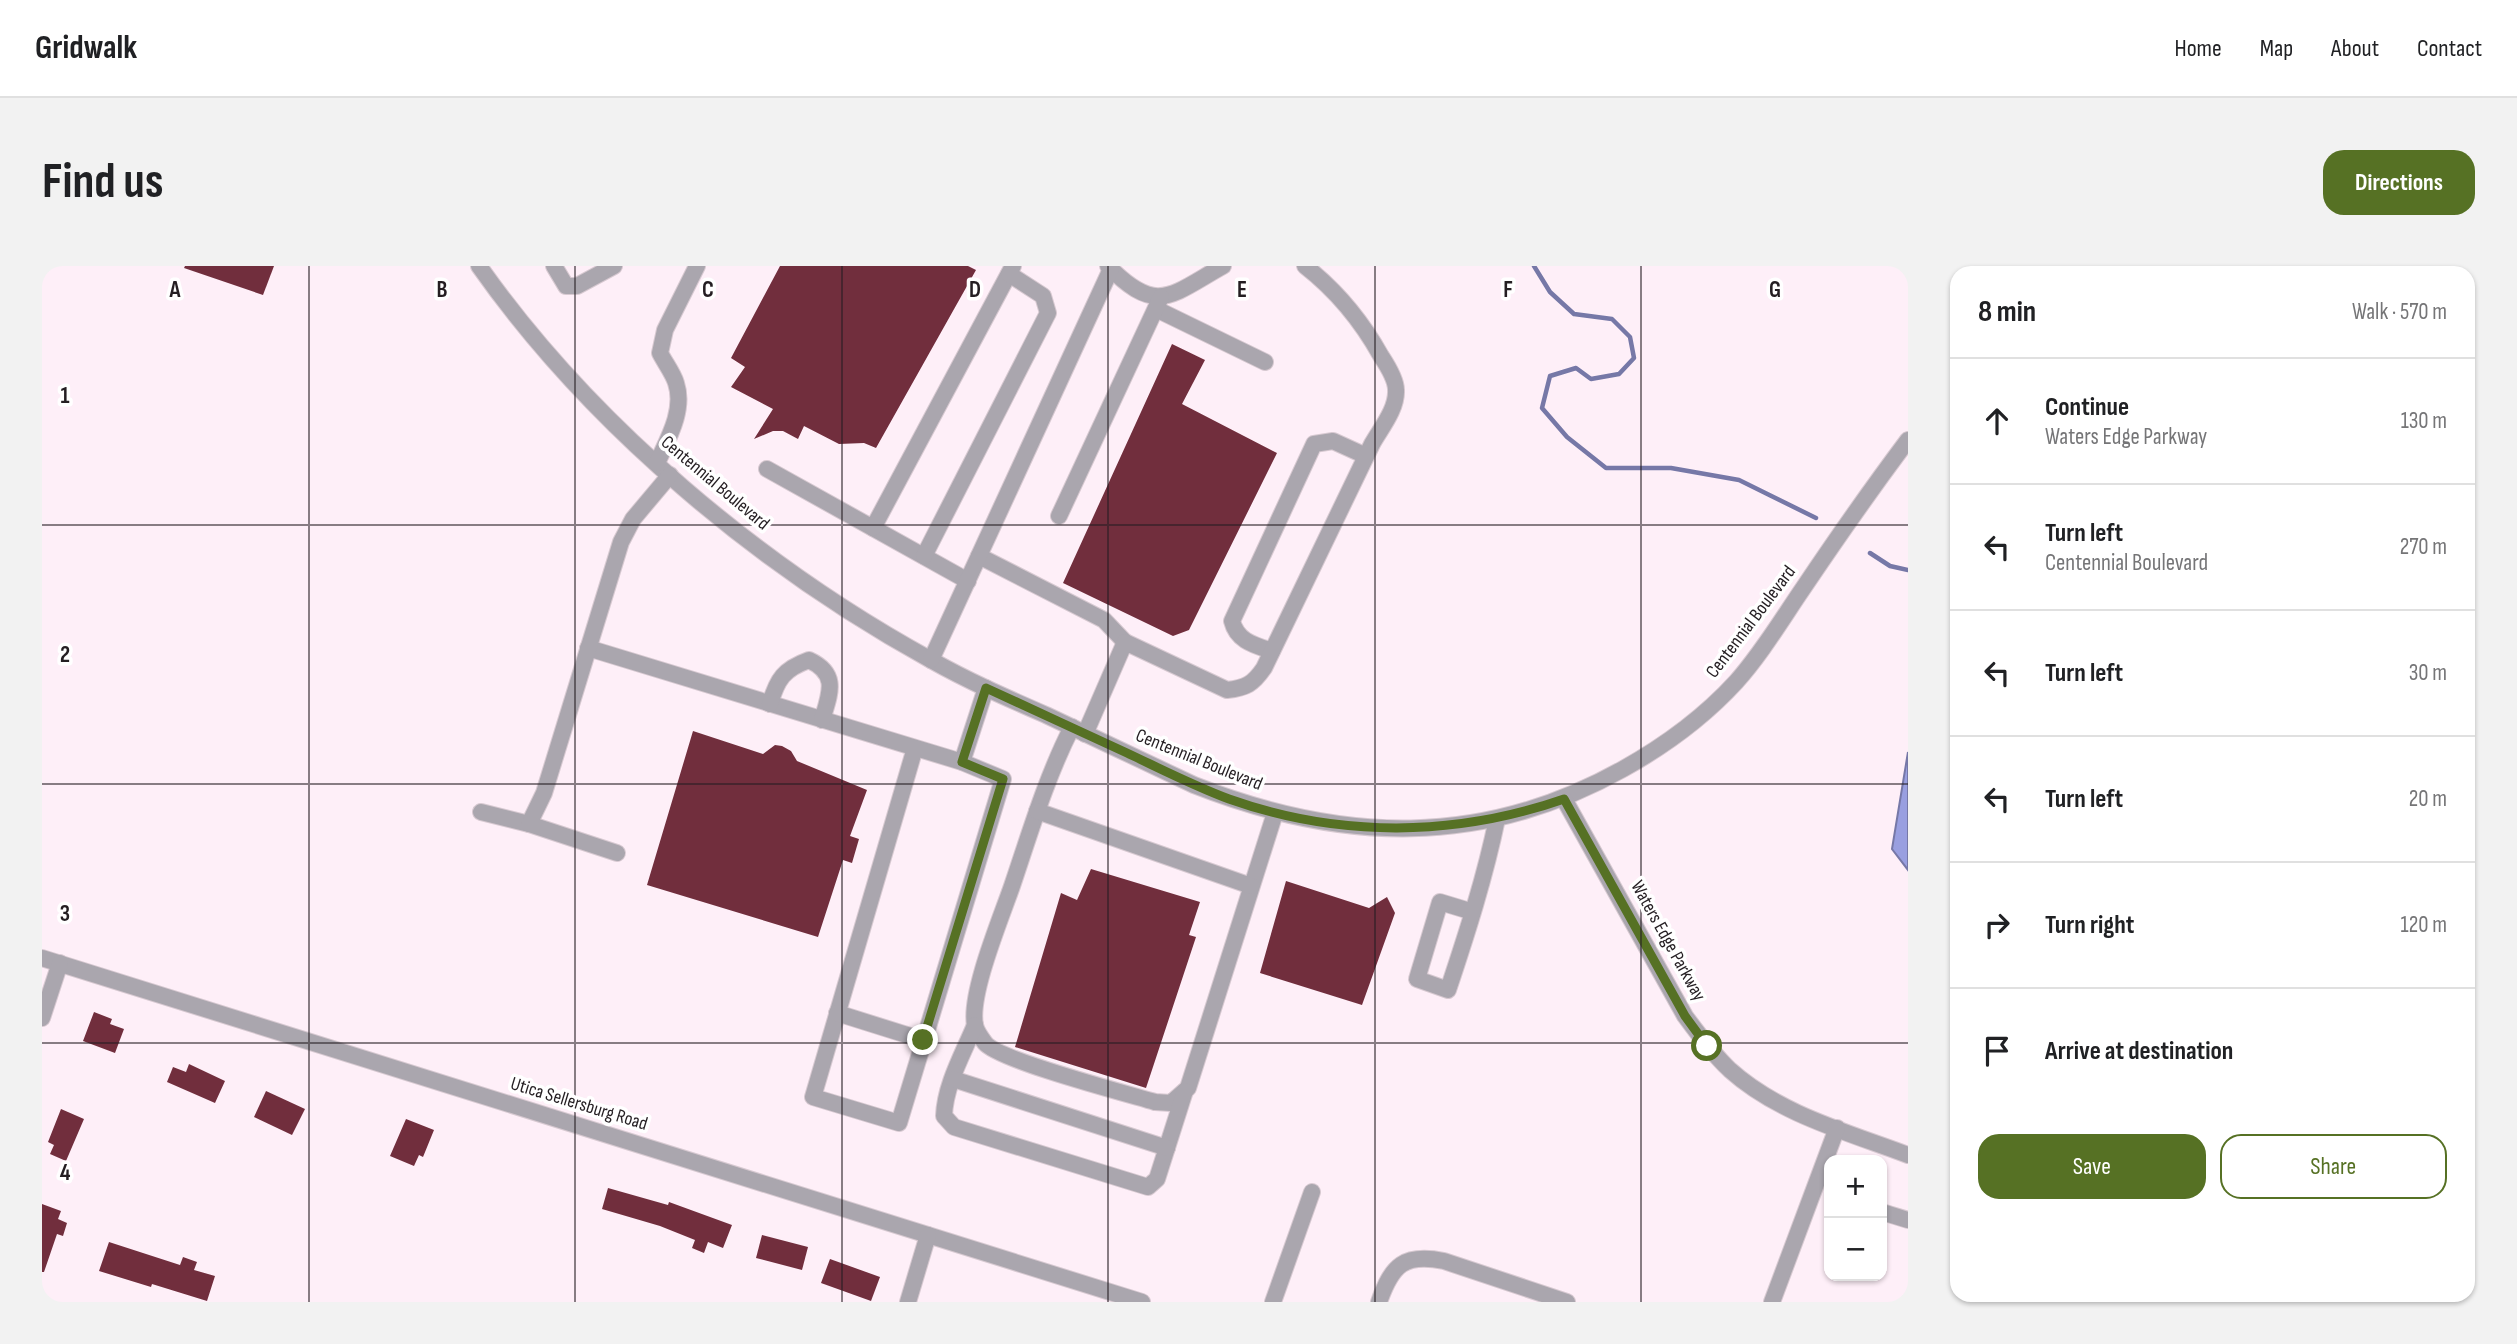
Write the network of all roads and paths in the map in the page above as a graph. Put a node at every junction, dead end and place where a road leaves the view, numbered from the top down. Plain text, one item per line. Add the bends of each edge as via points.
1 (479, 266) edge
2 (554, 266) edge
3 (614, 266) edge
4 (697, 266) edge
5 (1223, 266) edge
6 (1305, 266) edge
7 (1110, 267) edge
8 (1011, 270) edge
9 (1159, 303) junction
10 (1265, 362) dead end
11 (1908, 440) edge
12 (1366, 456) junction
13 (657, 463) junction
14 (767, 469) dead end
15 (670, 475) junction
16 (1059, 516) dead end
17 (873, 528) junction
18 (923, 556) junction
19 (979, 556) junction
20 (968, 581) junction
21 (1125, 642) junction
22 (588, 648) junction
23 (1272, 651) junction
24 (931, 660) junction
25 (986, 688) junction
26 (770, 704) junction
27 (822, 720) junction
28 (1078, 730) junction
29 (915, 748) junction
30 (962, 762) junction
31 (1564, 799) junction
32 (1037, 811) junction
33 (481, 812) dead end
34 (1275, 813) junction
35 (1497, 819) junction
36 (529, 824) junction
37 (617, 853) dead end
38 (1251, 886) junction
39 (1473, 912) junction
40 (42, 958) edge
41 (60, 963) junction
42 (837, 1013) junction
43 (42, 1018) edge
44 (975, 1025) junction
45 (923, 1040) junction
46 (953, 1079) junction
47 (1185, 1091) junction
48 (1837, 1128) junction
49 (1167, 1148) junction
50 (1908, 1155) edge
51 (1312, 1192) dead end
52 (1822, 1192) edge
53 (1887, 1214) edge
54 (1908, 1220) edge
55 (928, 1235) junction
56 (908, 1302) edge
57 (1142, 1302) edge
58 (1273, 1302) edge
59 (1379, 1302) edge
60 (1567, 1302) edge
61 (1772, 1302) edge

1 - 13 street, Centennial Boulevard via 536,340
2 - 3 street via 566,286 577,286
4 - 13 street via 666,330 660,354 676,384 679,407
5 - 9 street
6 - 12 street via 1326,282 1363,324 1396,390 1392,409
7 - 9 street
7 - 19 street
8 - 17 street
8 - 18 street via 1043,296 1048,313
9 - 10 street
9 - 16 street
11 - 31 street, Centennial Boulevard via 1738,680 1703,716 1663,745
12 - 23 street
12 - 23 street via 1333,440 1314,444 1232,621 1248,643
13 - 15 street, Centennial Boulevard
14 - 17 street
15 - 22 street via 633,519 621,542
15 - 24 street, Centennial Boulevard via 809,584
17 - 18 street
18 - 20 street
19 - 20 street
19 - 21 street via 1104,620
20 - 24 street
21 - 23 street via 1227,690 1255,681
21 - 28 street
22 - 26 street
22 - 36 street via 544,793
24 - 25 street, Centennial Boulevard
25 - 28 street, Centennial Boulevard
25 - 30 street
26 - 27 street
26 - 27 street via 782,675 809,660 821,666 830,681
27 - 29 street
28 - 32 street
28 - 34 street, Centennial Boulevard via 1194,785
29 - 30 street
29 - 42 street
30 - 45 street via 1003,779
31 - 35 street, Centennial Boulevard
31 - 48 street, Waters Edge Parkway via 1685,1016 1707,1046 1763,1093 1798,1114
32 - 38 street
32 - 44 street via 977,994
33 - 36 street
34 - 35 street, Centennial Boulevard via 1367,828 1445,827
34 - 38 street
35 - 39 street
36 - 37 street
38 - 47 street via 1195,1072
39 - 39 street via 1448,990 1417,979 1440,902
40 - 41 street, Utica Sellersburg Road
41 - 43 street
41 - 55 street, Utica Sellersburg Road
42 - 45 street
42 - 45 street via 813,1097 899,1123
44 - 46 street
44 - 47 street via 986,1046 1064,1076 1171,1103
46 - 49 street
46 - 49 street via 944,1116 954,1127 1148,1187 1157,1179
47 - 49 street
48 - 50 street, Waters Edge Parkway
48 - 52 street
51 - 58 street
52 - 61 street
53 - 54 street
55 - 56 street
55 - 57 street, Utica Sellersburg Road
59 - 60 street via 1394,1269 1426,1258

